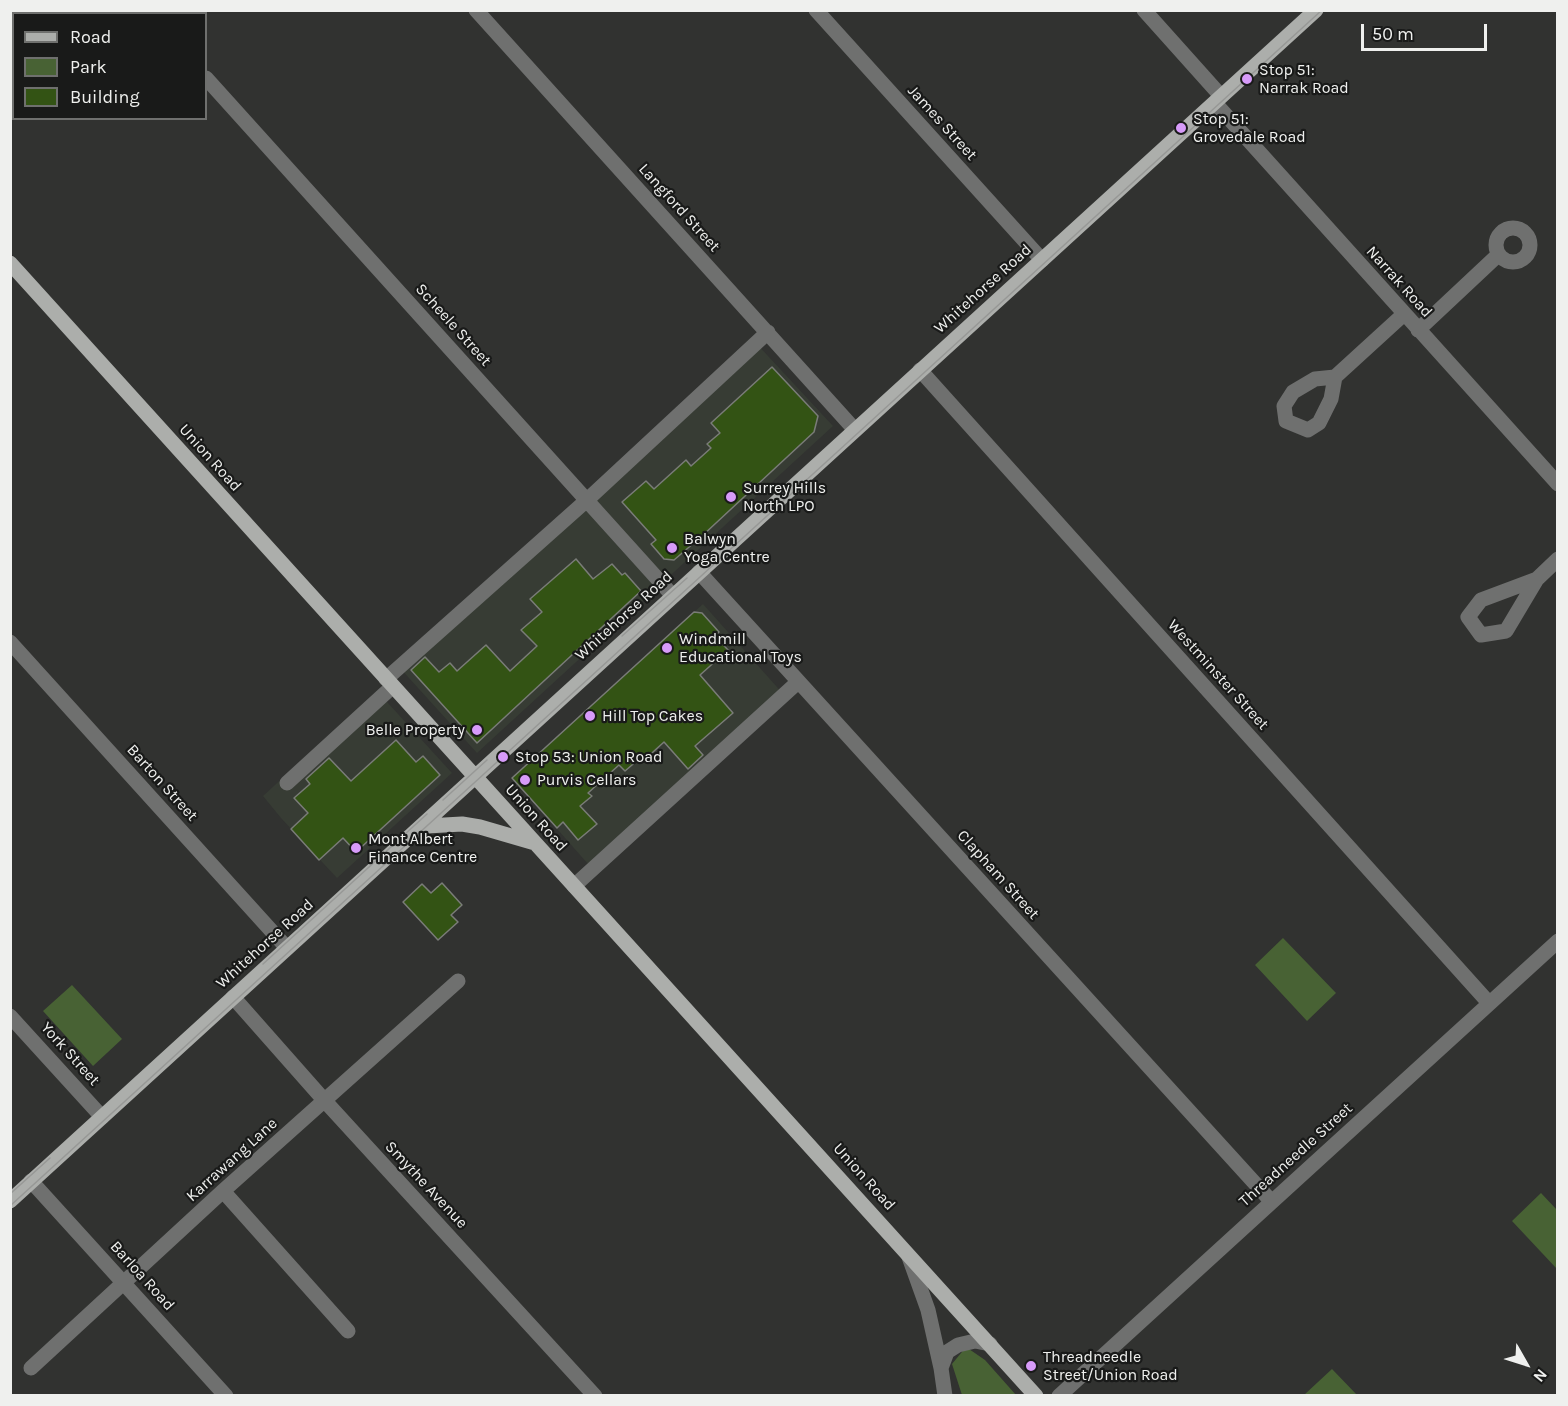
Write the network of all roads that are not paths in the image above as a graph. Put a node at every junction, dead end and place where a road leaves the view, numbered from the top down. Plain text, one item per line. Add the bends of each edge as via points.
1 (476, 10) edge
2 (816, 10) edge
3 (1144, 10) edge
4 (1316, 10) edge
5 (207, 79) edge
6 (1218, 100) junction
7 (1498, 255) dead end
8 (1042, 260) junction
9 (10, 263) edge
10 (1404, 314) junction
11 (1418, 330) junction
12 (768, 332) junction
13 (920, 370) junction
14 (1335, 377) dead end
15 (855, 430) junction
16 (1557, 484) edge
17 (586, 500) junction
18 (1557, 559) edge
19 (699, 572) junction
20 (1537, 579) dead end
21 (673, 596) junction
22 (10, 642) edge
23 (798, 682) junction
24 (389, 683) junction
25 (474, 777) junction
26 (287, 783) dead end
27 (418, 829) junction
28 (535, 843) junction
29 (574, 886) junction
30 (1557, 941) edge
31 (287, 948) junction
32 (458, 981) dead end
33 (233, 997) junction
34 (1489, 1003) junction
35 (10, 1016) edge
36 (324, 1100) junction
37 (102, 1117) junction
38 (31, 1181) junction
39 (223, 1191) junction
40 (10, 1201) edge
41 (1271, 1201) junction
42 (907, 1251) junction
43 (124, 1283) junction
44 (348, 1331) dead end
45 (990, 1344) junction
46 (32, 1368) dead end
47 (941, 1368) junction
48 (226, 1395) edge
49 (595, 1395) edge
50 (945, 1395) edge
51 (1036, 1395) edge
52 (1059, 1395) edge

1 - 12 street, Langford Street
2 - 8 street, James Street
3 - 6 street, Narrak Road
4 - 6 main road, Whitehorse Road
5 - 17 street, Scheele Street
6 - 8 main road, Whitehorse Road
6 - 10 street, Narrak Road
7 - 11 street
8 - 13 main road, Whitehorse Road
9 - 24 main road, Union Road
10 - 11 street, Narrak Road
10 - 14 street
11 - 16 street, Narrak Road
12 - 15 street, Langford Street
12 - 17 street
13 - 15 main road, Whitehorse Road
13 - 34 street, Westminster Street
15 - 19 main road, Whitehorse Road
17 - 21 street, Scheele Street
17 - 24 street
18 - 20 street
19 - 21 main road, Whitehorse Road
19 - 23 street, Clapham Street
21 - 25 main road, Whitehorse Road
22 - 31 street, Barton Street
23 - 29 street
23 - 41 street, Clapham Street
24 - 25 main road, Union Road
24 - 26 street
25 - 27 main road, Whitehorse Road
25 - 28 main road, Union Road
27 - 28 main road via 462,824
27 - 31 main road, Whitehorse Road
28 - 29 main road, Union Road
29 - 42 main road, Union Road
30 - 34 street, Threadneedle Street
31 - 33 main road, Whitehorse Road
32 - 36 street, Karrawang Lane
33 - 36 street, Smythe Avenue
33 - 37 main road, Whitehorse Road
34 - 41 street, Threadneedle Street
35 - 37 street, York Street
36 - 39 street, Karrawang Lane
36 - 49 street, Smythe Avenue
37 - 38 main road, Whitehorse Road
38 - 40 main road, Whitehorse Road
38 - 43 street, Barloa Road
39 - 43 street, Karrawang Lane
39 - 44 street
41 - 52 street, Threadneedle Street
42 - 45 main road, Union Road
42 - 47 street via 928,1310
43 - 46 street, Karrawang Lane
43 - 48 street, Barloa Road
45 - 47 street via 958,1344 947,1352
45 - 51 main road, Union Road
47 - 50 street

